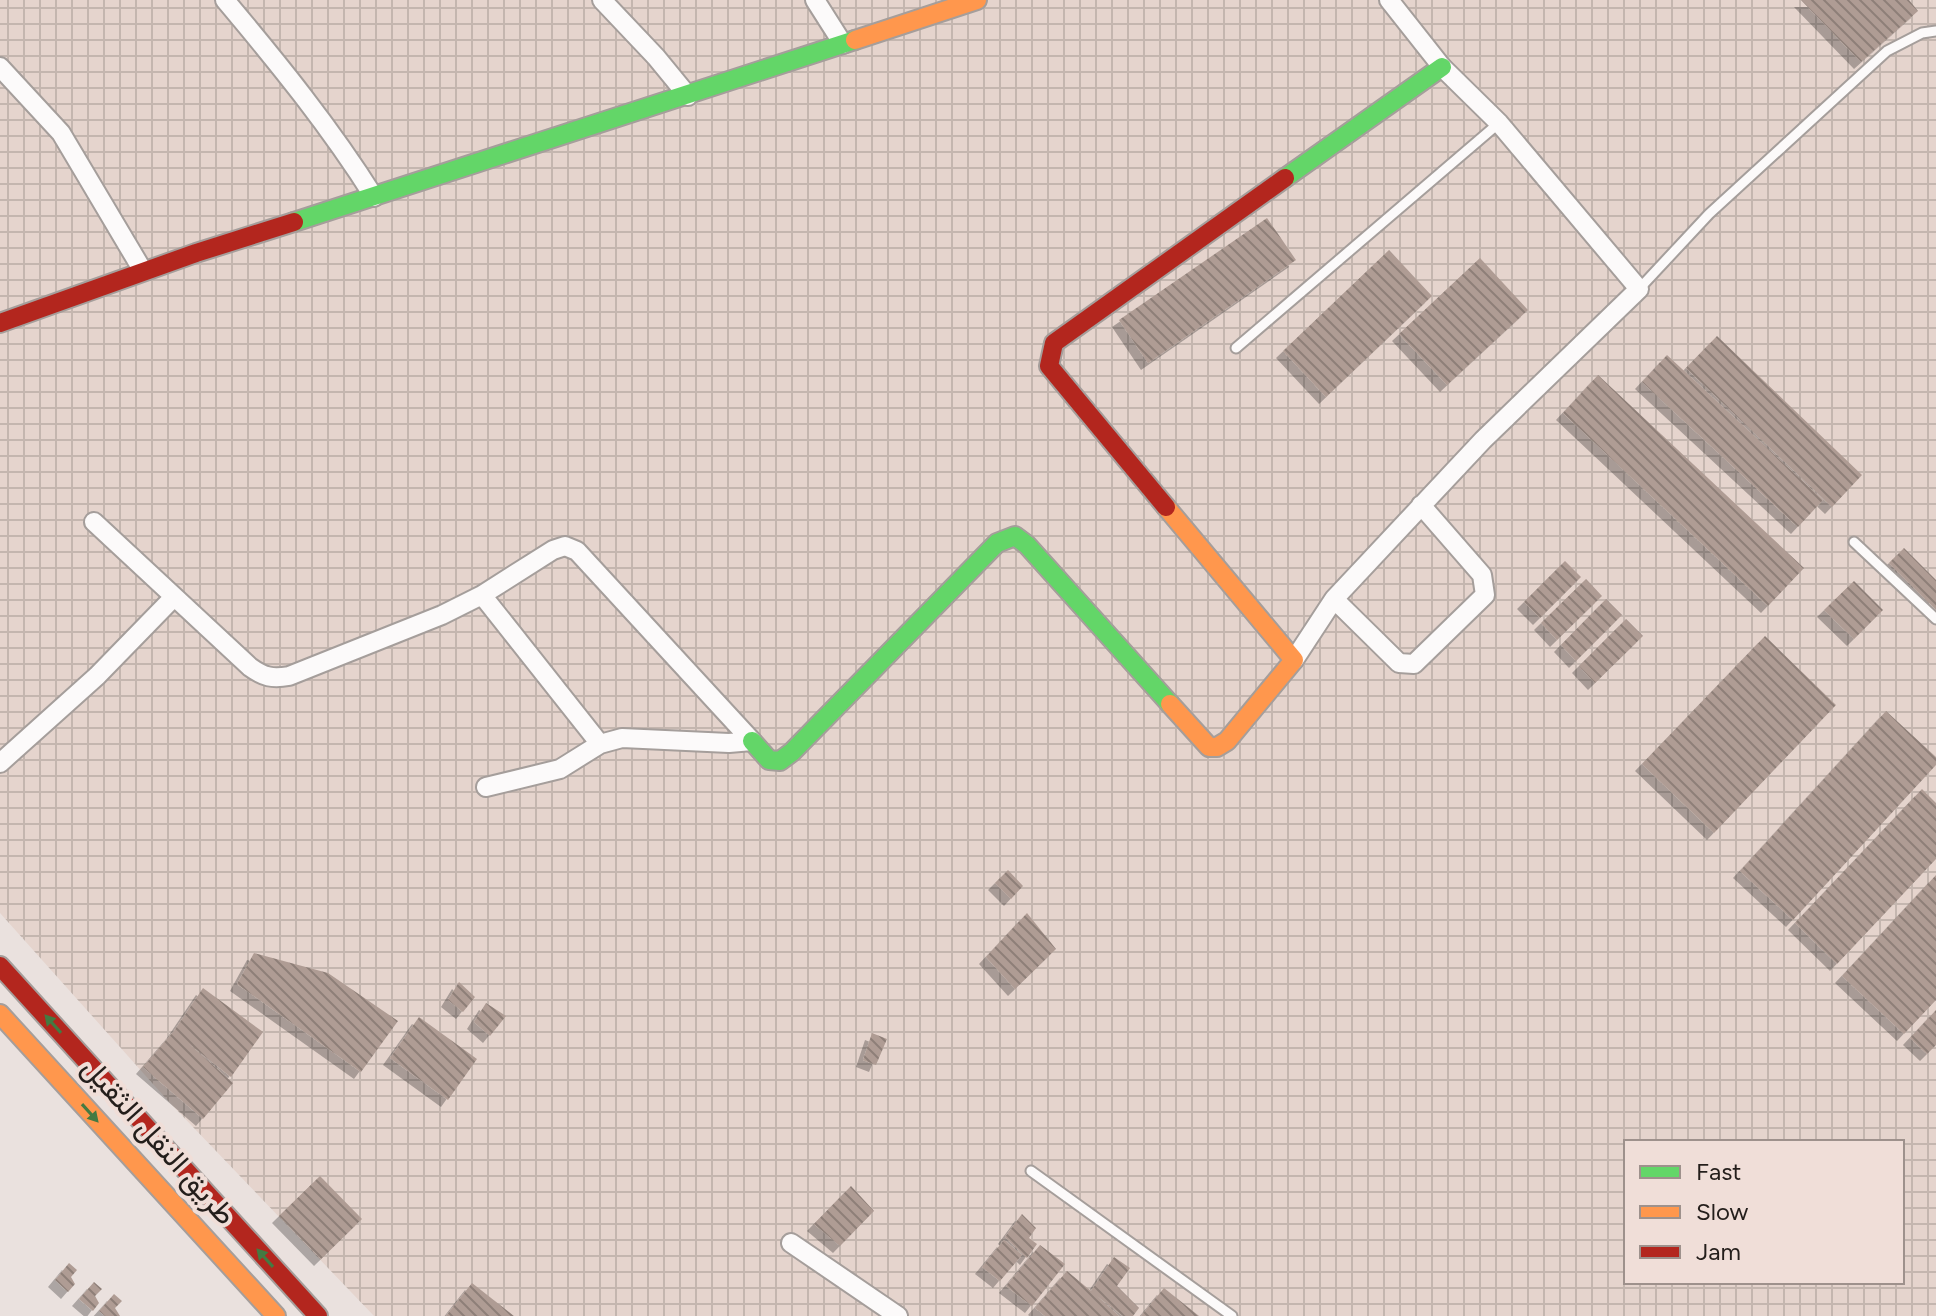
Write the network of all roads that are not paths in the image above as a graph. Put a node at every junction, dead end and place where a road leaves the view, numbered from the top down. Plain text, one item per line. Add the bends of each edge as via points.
1 (225, 0) edge
2 (602, 0) edge
3 (815, 0) edge
4 (977, 0) edge
5 (1389, 0) edge
6 (1936, 31) edge
7 (843, 44) junction
8 (0, 67) edge
9 (1442, 67) junction
10 (688, 96) junction
11 (1499, 123) junction
12 (374, 197) junction
13 (143, 271) junction
14 (1639, 289) junction
15 (0, 323) edge
16 (1236, 348) dead end
17 (1421, 505) junction
18 (94, 522) dead end
19 (1854, 542) dead end
20 (482, 595) junction
21 (173, 598) junction
22 (1334, 599) junction
23 (1936, 619) edge
24 (1294, 660) junction
25 (752, 741) junction
26 (600, 744) junction
27 (0, 763) edge
28 (486, 787) dead end
29 (0, 966) edge
30 (0, 1014) edge
31 (1031, 1171) dead end
32 (791, 1243) dead end
33 (276, 1316) edge
34 (318, 1316) edge
35 (898, 1316) edge
36 (1232, 1316) edge

1 - 12 street
2 - 10 street
3 - 7 street
4 - 7 main road
5 - 9 street
6 - 14 lane via 1887,51 1709,214
7 - 10 main road
8 - 13 street via 61,133
9 - 11 street
9 - 24 main road via 1054,343 1050,353 1049,366
10 - 12 main road
11 - 14 street
11 - 16 lane
12 - 13 main road
13 - 15 main road
14 - 17 street
17 - 22 street
17 - 22 street via 1482,575 1485,595 1414,664 1399,663
18 - 21 street
19 - 23 lane
20 - 21 street via 276,678 250,667
20 - 25 street via 553,550 565,546 577,551
20 - 26 street
21 - 27 street
22 - 24 street
24 - 25 main road via 1227,741 1209,747 1015,536 997,543 792,752 780,761 769,760
25 - 26 street via 622,738
26 - 28 street via 560,769
34 -> 29 main road, طريق النقل الثقيل
30 -> 33 main road, طريق النقل الثقيل
31 - 36 lane
32 - 35 street

